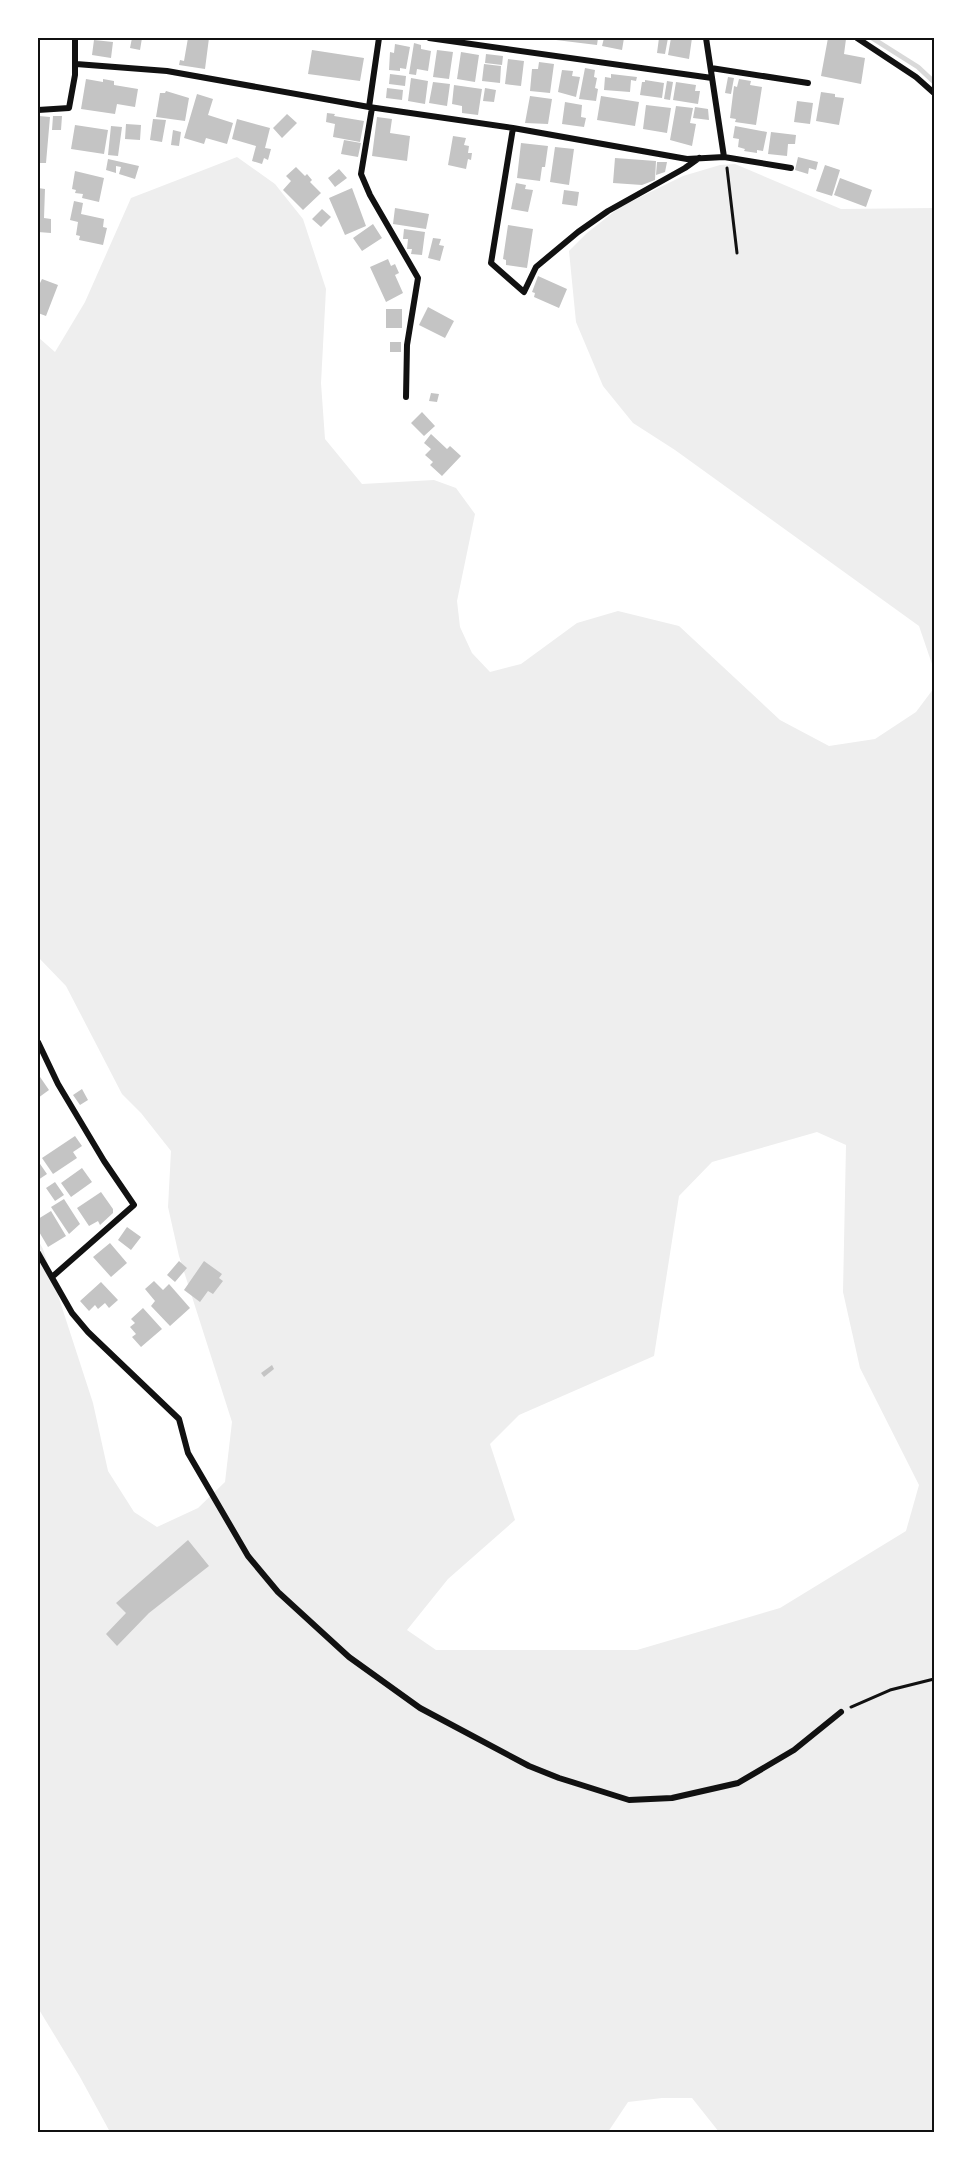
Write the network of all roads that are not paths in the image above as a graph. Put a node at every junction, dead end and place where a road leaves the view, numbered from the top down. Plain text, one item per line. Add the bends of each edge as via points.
1 (75, 38) edge
2 (379, 38) edge
3 (429, 38) edge
4 (706, 38) edge
5 (857, 38) edge
6 (76, 64) junction
7 (711, 68) junction
8 (712, 78) junction
9 (808, 83) dead end
10 (934, 93) edge
11 (370, 107) junction
12 (38, 110) edge
13 (513, 128) junction
14 (725, 157) junction
15 (699, 158) junction
16 (791, 168) dead end
17 (406, 397) dead end
18 (38, 1042) edge
19 (38, 1253) edge
20 (52, 1277) junction
21 (841, 1712) road end

1 - 6 street
2 - 11 street
3 - 8 street
4 - 7 street
5 - 10 street
6 - 11 street via 166,71
6 - 12 street via 69,108
7 - 8 street
7 - 9 street
8 - 14 street
11 - 13 street
11 - 17 street via 361,174 418,279 406,345
13 - 15 street
13 - 15 street via 491,263 524,292 536,267 578,232
14 - 15 street
14 - 16 street
18 - 20 street via 64,1094 134,1205
19 - 20 street
20 - 21 street via 88,1332 179,1419 188,1454 248,1556 278,1592 349,1657 420,1708 529,1766 629,1800 672,1798 738,1783 794,1750

